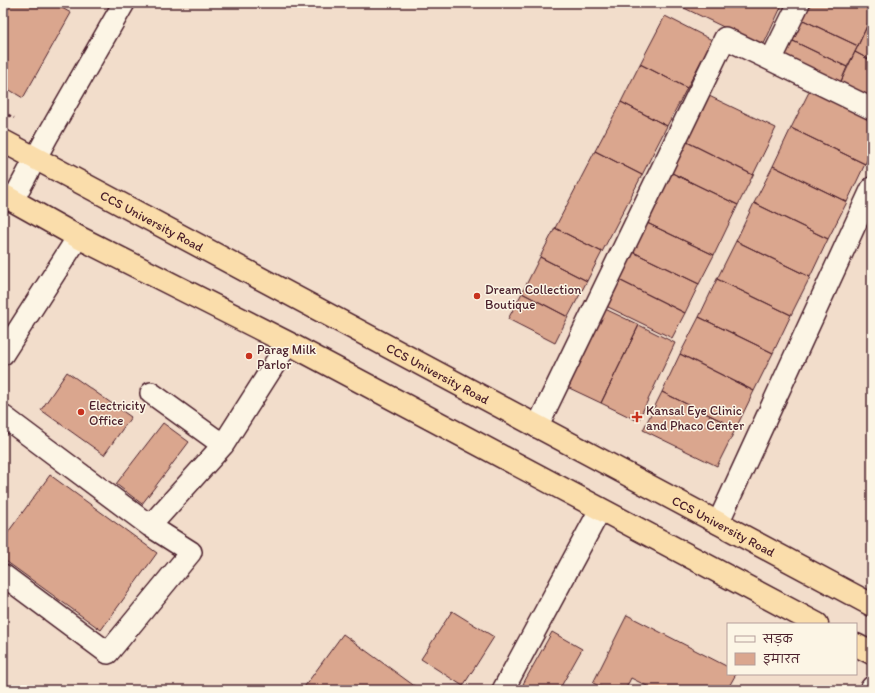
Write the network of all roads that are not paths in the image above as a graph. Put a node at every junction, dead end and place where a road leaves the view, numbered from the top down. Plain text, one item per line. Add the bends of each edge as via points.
1 (124, 3) edge
2 (800, 3) edge
3 (772, 60) junction
4 (872, 109) edge
5 (3, 141) edge
6 (35, 158) junction
7 (872, 188) edge
8 (8, 198) edge
9 (78, 237) junction
10 (288, 343) junction
11 (3, 354) edge
12 (151, 393) dead end
13 (3, 416) edge
14 (536, 427) junction
15 (223, 445) junction
16 (600, 510) junction
17 (718, 523) junction
18 (150, 526) junction
19 (3, 575) edge
20 (872, 605) edge
21 (815, 623) edge
22 (857, 646) edge
23 (872, 653) edge
24 (872, 687) edge
25 (503, 690) edge
26 (870, 690) edge

1 - 6 street
2 - 3 street
3 - 4 street
3 - 14 street via 725,38
5 - 6 highway, CCS University Road
6 - 8 street
6 - 14 highway, CCS University Road
7 - 17 street
8 - 9 highway
9 - 10 highway
9 - 11 street
10 - 15 street
10 - 16 highway
12 - 15 street
13 - 18 street
14 - 17 highway, CCS University Road
15 - 18 street
16 - 21 highway
16 - 25 street
17 - 20 highway, CCS University Road
18 - 19 street via 191,552 108,652
22 - 23 highway
24 - 26 street

